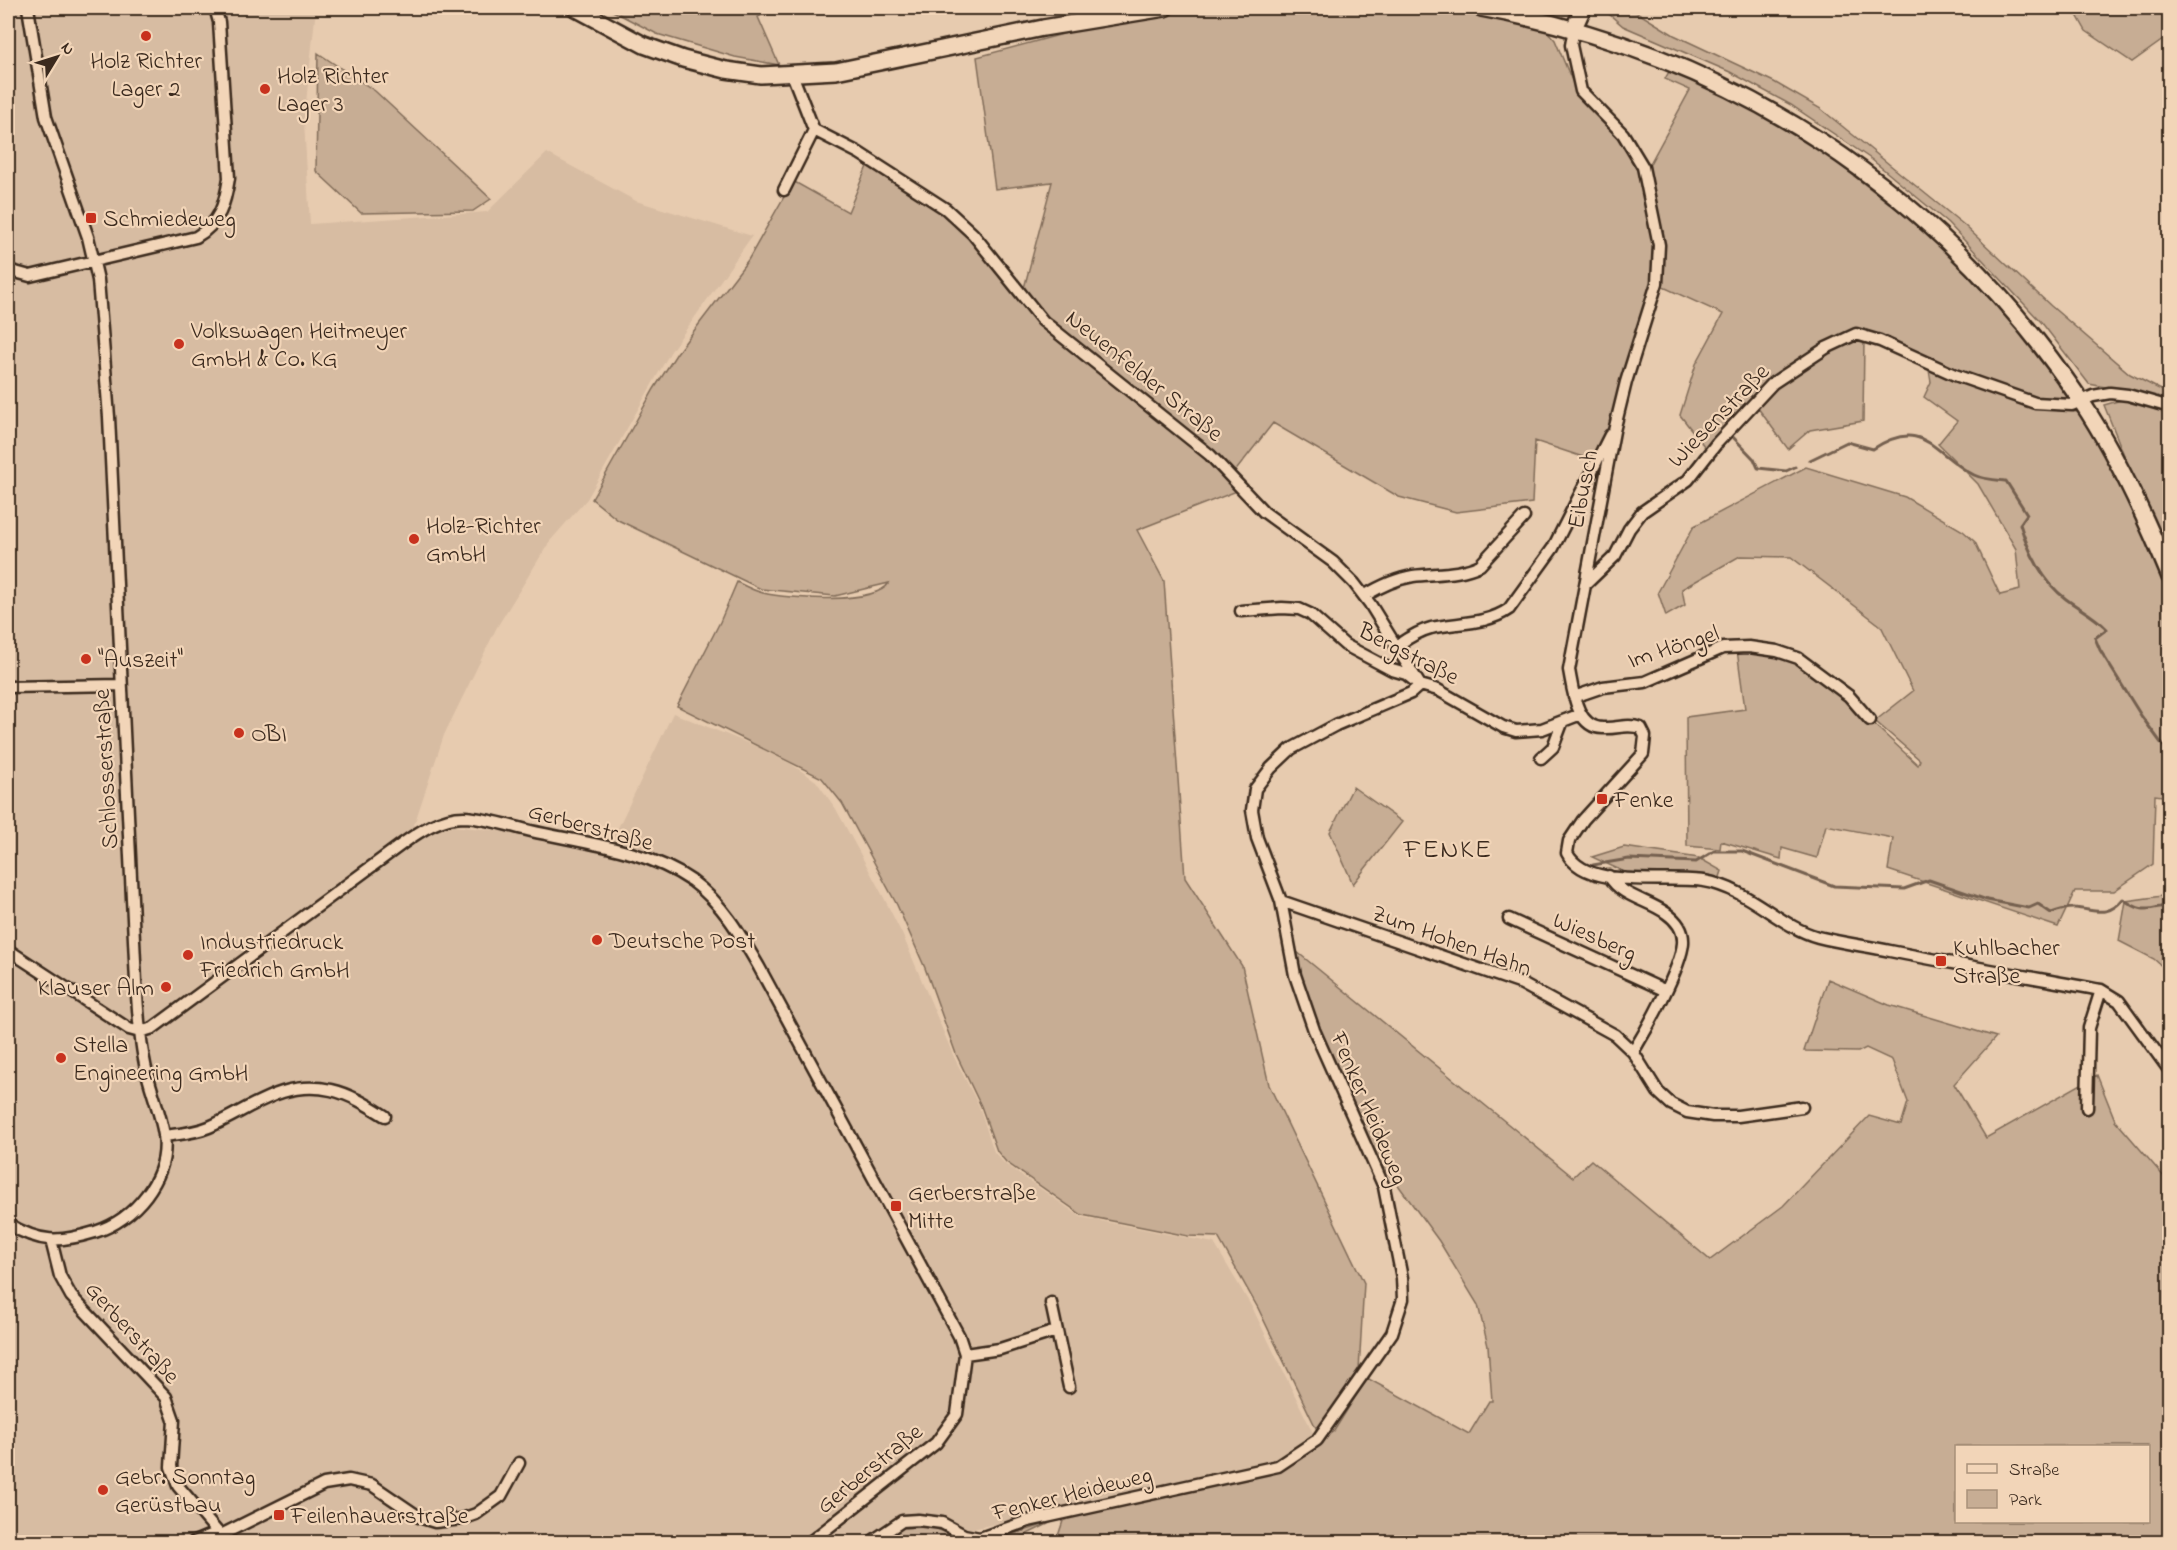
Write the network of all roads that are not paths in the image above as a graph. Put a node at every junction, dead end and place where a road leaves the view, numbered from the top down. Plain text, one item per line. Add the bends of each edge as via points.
1 (28, 8) edge
2 (215, 8) edge
3 (575, 8) edge
4 (1165, 8) edge
5 (1481, 8) edge
6 (1583, 8) edge
7 (1574, 28) junction
8 (792, 74) junction
9 (814, 130) junction
10 (784, 190) dead end
11 (95, 263) junction
12 (8, 270) edge
13 (2082, 402) junction
14 (2169, 407) edge
15 (1614, 431) junction
16 (1524, 517) dead end
17 (2169, 577) edge
18 (1585, 585) junction
19 (1364, 596) junction
20 (1241, 610) dead end
21 (1398, 645) junction
22 (121, 685) junction
23 (1420, 685) junction
24 (8, 687) edge
25 (1574, 697) junction
26 (1581, 714) junction
27 (1870, 720) dead end
28 (1562, 723) junction
29 (1541, 758) dead end
30 (1609, 876) junction
31 (1281, 901) junction
32 (1509, 920) dead end
33 (8, 950) edge
34 (1664, 990) junction
35 (2101, 990) junction
36 (140, 1032) junction
37 (1633, 1052) junction
38 (2169, 1071) edge
39 (1802, 1107) dead end
40 (2087, 1108) dead end
41 (385, 1116) dead end
42 (164, 1136) junction
43 (8, 1224) edge
44 (51, 1240) junction
45 (1051, 1303) dead end
46 (1056, 1331) junction
47 (965, 1354) junction
48 (1069, 1387) dead end
49 (519, 1463) dead end
50 (222, 1536) edge
51 (194, 1542) edge
52 (810, 1542) edge
53 (871, 1542) edge

1 - 11 street, Schlosserstraße via 46,117
2 - 11 street via 229,178 225,204 206,231 196,237
3 - 8 main road via 644,45 683,59 761,75
4 - 8 main road via 1043,28 857,67
5 - 7 main road
6 - 7 main road
7 - 13 main road via 1657,57 1737,92 1783,116 1865,170 1939,232 2034,334
7 - 15 street, Eibusch via 1570,45 1581,91 1623,134 1643,167 1659,245 1657,284
8 - 9 street
9 - 10 street
9 - 19 street, Neuenfelder Straße via 859,153 946,209 980,242 1043,321 1195,442 1264,512 1333,562
11 - 12 street via 30,276
11 - 22 street, Schlosserstraße via 110,417
13 - 14 street via 2110,393
13 - 17 main road via 2149,525
13 - 18 street, Wiesenstraße via 2035,403 1955,375 1880,340 1856,334 1826,348 1773,383 1688,480 1642,512 1615,556
15 - 18 street, Eibusch
15 - 21 street via 1553,548 1509,609 1480,621 1431,628
16 - 19 street via 1480,566 1390,582
18 - 25 street, Eibusch via 1569,670
19 - 21 street, Neuenfelder Straße
20 - 23 street, Bergstraße via 1299,609 1345,645 1406,674
21 - 23 street, Neuenfelder Straße
22 - 24 street
22 - 36 street, Schlosserstraße
23 - 28 street, Bergstraße via 1438,690 1516,731
23 - 31 street, Fenker Heideweg via 1411,693 1296,746 1255,789 1252,810 1257,838
25 - 26 street, Eibusch
25 - 27 street, Im Höngel via 1603,687 1645,682 1723,648 1749,648 1798,658 1849,696
26 - 28 street, Bergstraße
26 - 30 street via 1594,727 1629,724 1641,728 1645,736 1643,754 1569,841 1567,853 1576,865
28 - 29 street via 1553,747
30 - 34 street via 1617,888 1680,924 1684,941
30 - 35 street via 1705,881 1755,900 1816,936
31 - 37 street, Zum Hohen Hahn via 1522,984 1615,1035
31 - 53 street, Fenker Heideweg via 1295,975 1314,1030 1384,1187 1402,1278 1402,1299 1392,1333 1317,1440 1278,1466 1028,1521 980,1538 964,1535 942,1523 918,1520 902,1521
32 - 34 street, Wiesberg
33 - 36 street via 129,1029
34 - 37 street via 1651,1024
35 - 38 street via 2119,1001
35 - 40 street via 2089,1028
36 - 42 street, Schlosserstraße
36 - 47 street, Gerberstraße via 153,1028 435,823 463,817 642,857 690,880 714,899 734,925 873,1175
37 - 39 street, Zum Hohen Hahn via 1658,1092 1686,1112 1738,1116
41 - 42 street via 332,1090 309,1088 255,1101 209,1127
42 - 44 street, Schlosserstraße via 162,1162 154,1185 135,1208 101,1230 66,1241
43 - 44 street, Schlosserstraße via 25,1234
44 - 50 street, Gerberstraße via 60,1276 71,1296 166,1397 174,1420 171,1467 178,1486
45 - 46 street
46 - 47 street
46 - 48 street
47 - 52 street, Gerberstraße via 957,1414 936,1443
49 - 50 street via 501,1496 462,1519 435,1522 419,1517 372,1485 349,1480 324,1484
50 - 51 street

